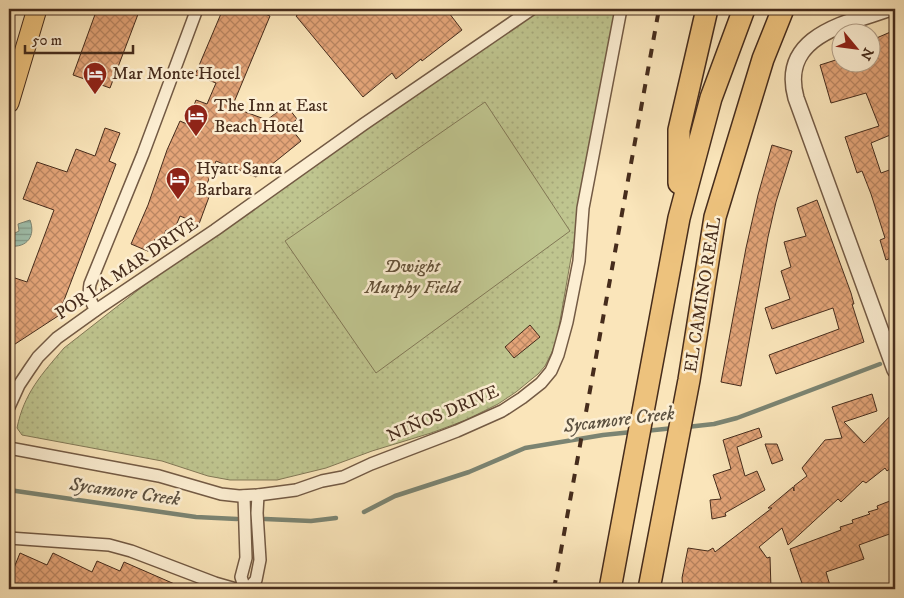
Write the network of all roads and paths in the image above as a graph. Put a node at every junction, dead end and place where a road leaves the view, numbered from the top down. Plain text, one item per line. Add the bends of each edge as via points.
1 (37, 9) edge
2 (198, 9) edge
3 (532, 9) edge
4 (621, 9) edge
5 (707, 9) edge
6 (744, 9) edge
7 (783, 9) edge
8 (888, 9) edge
9 (9, 103) edge
10 (679, 218) junction
11 (96, 310) junction
12 (895, 370) edge
13 (9, 407) edge
14 (9, 448) edge
15 (258, 495) junction
16 (244, 496) junction
17 (11, 537) edge
18 (236, 589) edge
19 (246, 589) edge
20 (610, 589) edge
21 (650, 589) edge

1 - 9 main road
2 - 11 street via 144,154 90,284 90,301
3 - 11 street, POR LA MAR DRIVE
4 - 15 street, NIÑOS DRIVE via 583,208 577,270 567,322 551,371 541,383 502,411 457,431 342,477 296,490
5 - 10 highway via 680,130
6 - 10 highway, EL CAMINO REAL via 711,98
7 - 21 highway, EL CAMINO REAL via 763,59 715,217
8 - 12 street via 828,30 807,44 795,66 793,82 796,98
10 - 20 highway, EL CAMINO REAL
11 - 13 street, POR LA MAR DRIVE via 57,338 38,357
14 - 16 street, NIÑOS DRIVE via 159,476 221,494
15 - 16 street, NIÑOS DRIVE
15 - 19 street via 260,560 256,580
16 - 19 street via 246,558 241,577
17 - 18 street via 109,545

